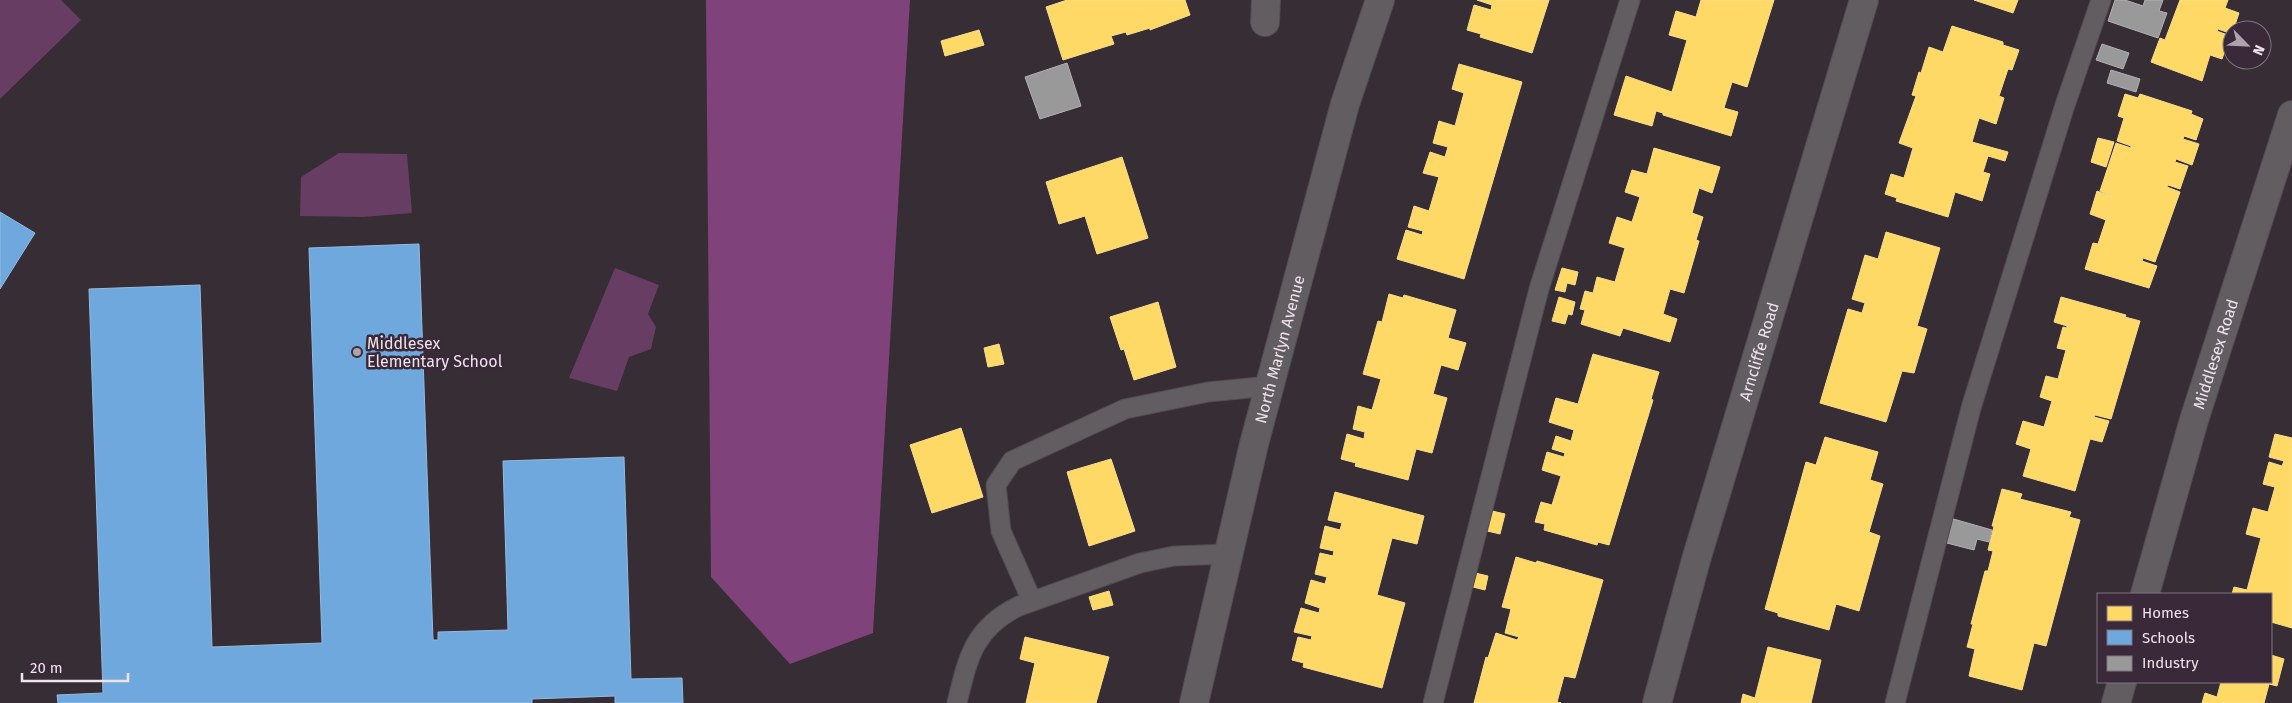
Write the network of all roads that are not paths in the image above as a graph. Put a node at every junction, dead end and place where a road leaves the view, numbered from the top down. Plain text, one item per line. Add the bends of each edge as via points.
1 (1380, 0) edge
2 (1630, 0) edge
3 (1864, 0) edge
4 (2101, 0) edge
5 (2292, 115) edge
6 (1270, 386) junction
7 (1229, 554) junction
8 (2145, 593) edge
9 (1032, 601) junction
10 (2122, 683) edge
11 (957, 703) edge
12 (1194, 703) edge
13 (1433, 703) edge
14 (1657, 703) edge
15 (1895, 703) edge
16 (2116, 703) edge

1 - 6 street, North Marlyn Avenue via 1345,104
2 - 13 lane via 1539,289
3 - 14 street, Arncliffe Road via 1696,560
4 - 15 lane via 1971,408
5 - 8 street, Middlesex Road via 2194,420
6 - 7 street, North Marlyn Avenue
6 - 9 lane via 1208,392 1125,409 1012,461 996,485 1001,531
7 - 9 lane via 1174,556 1140,563
7 - 12 street, North Marlyn Avenue
9 - 11 lane via 1000,615 984,630 975,645
10 - 16 street

